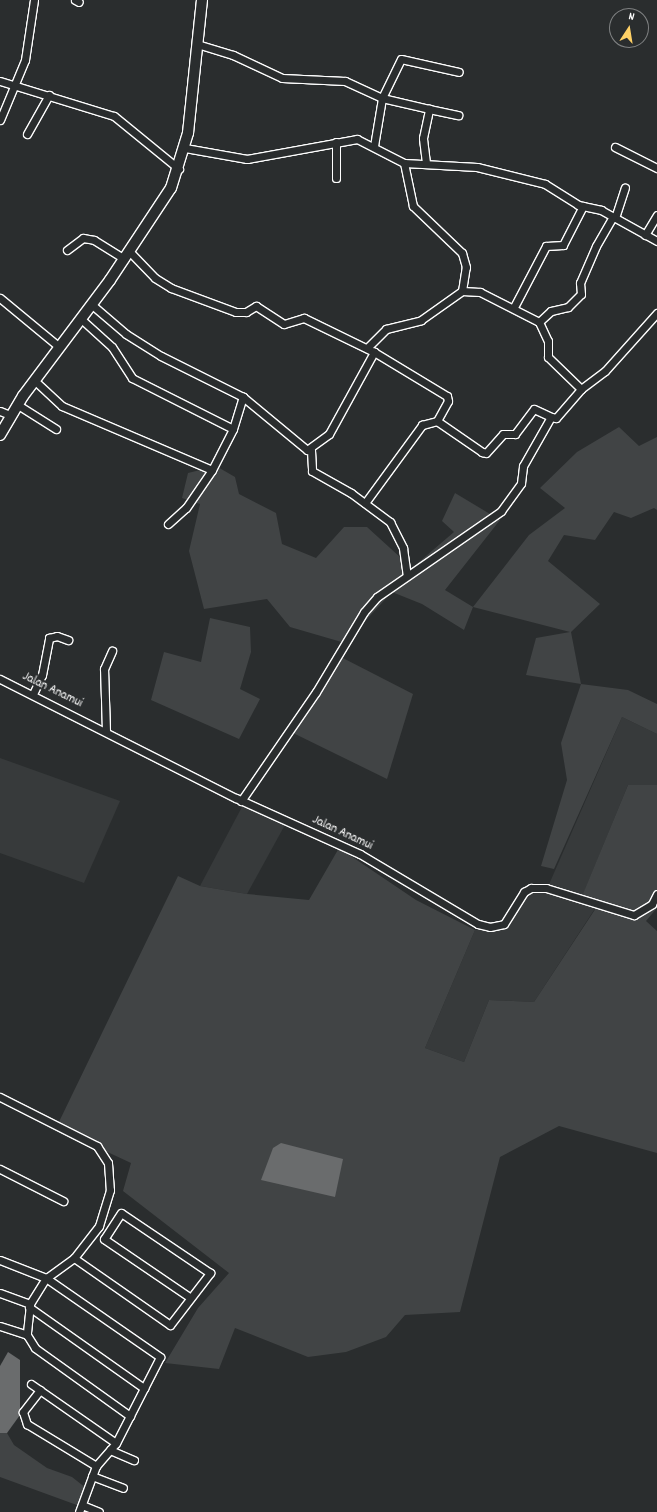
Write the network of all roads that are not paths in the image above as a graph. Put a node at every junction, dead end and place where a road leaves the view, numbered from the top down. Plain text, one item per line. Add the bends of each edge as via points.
1 (34, 0) edge
2 (202, 0) edge
3 (197, 44) junction
4 (459, 72) dead end
5 (0, 81) edge
6 (17, 87) junction
7 (49, 95) junction
8 (382, 98) junction
9 (429, 109) junction
10 (458, 115) dead end
11 (0, 120) edge
12 (27, 134) dead end
13 (336, 142) junction
14 (374, 146) junction
15 (615, 147) dead end
16 (185, 148) junction
17 (426, 162) junction
18 (404, 163) junction
19 (657, 168) edge
20 (179, 169) junction
21 (336, 178) dead end
22 (624, 188) dead end
23 (583, 206) junction
24 (657, 215) edge
25 (614, 217) junction
26 (645, 235) junction
27 (657, 241) edge
28 (67, 250) dead end
29 (127, 255) junction
30 (462, 291) junction
31 (0, 298) edge
32 (91, 304) junction
33 (514, 307) junction
34 (657, 313) edge
35 (80, 318) junction
36 (539, 322) junction
37 (58, 346) junction
38 (367, 348) junction
39 (374, 352) junction
40 (34, 380) junction
41 (581, 389) junction
42 (243, 397) junction
43 (18, 405) junction
44 (0, 411) edge
45 (10, 415) junction
46 (551, 417) junction
47 (437, 421) junction
48 (56, 429) dead end
49 (233, 429) junction
50 (0, 435) edge
51 (310, 450) junction
52 (212, 470) junction
53 (365, 503) junction
54 (168, 524) dead end
55 (406, 576) junction
56 (68, 640) dead end
57 (112, 651) dead end
58 (0, 679) edge
59 (33, 694) junction
60 (106, 731) junction
61 (241, 801) junction
62 (657, 894) edge
63 (0, 1098) edge
64 (0, 1169) edge
65 (63, 1201) dead end
66 (74, 1258) junction
67 (0, 1260) edge
68 (46, 1278) junction
69 (0, 1293) edge
70 (188, 1296) junction
71 (30, 1305) junction
72 (0, 1326) edge
73 (27, 1335) junction
74 (31, 1384) dead end
75 (144, 1388) junction
76 (40, 1390) junction
77 (130, 1416) junction
78 (116, 1443) junction
79 (110, 1450) junction
80 (134, 1460) dead end
81 (96, 1466) junction
82 (92, 1476) junction
83 (122, 1488) dead end
84 (80, 1508) edge
85 (99, 1512) edge

1 - 6 street
2 - 3 main road
3 - 8 street via 233,55 282,78 345,81
3 - 16 main road
4 - 8 street via 401,59
5 - 6 street
6 - 7 street
6 - 11 street
7 - 12 street
7 - 20 street via 119,118
8 - 9 street
8 - 14 street
9 - 10 street
9 - 17 street via 422,138
13 - 14 street via 357,139
13 - 16 street via 247,158
13 - 21 street
14 - 18 street
15 - 19 street
16 - 20 main road
17 - 18 street
17 - 23 street via 477,167 531,180 554,188
18 - 30 street via 413,206 462,253 466,267
20 - 29 main road via 161,206
22 - 25 street
23 - 25 street
23 - 33 street via 563,245 546,246
24 - 26 street
25 - 26 street
25 - 36 street via 596,246 580,283 581,294 568,307 551,311
26 - 27 street
28 - 29 street via 83,238 94,240
29 - 32 main road
29 - 38 street via 171,288 236,312 246,312 256,306 284,324 304,318
30 - 33 street via 480,292
30 - 38 street via 421,320 386,329
31 - 37 street
32 - 35 main road
32 - 42 street via 126,334 161,356
33 - 36 street
34 - 41 street via 605,371
35 - 37 main road
35 - 49 street via 112,347 132,378
36 - 41 street via 548,341 548,357
37 - 40 main road
38 - 39 street
39 - 47 street via 447,396 448,401
39 - 51 street via 329,434
40 - 43 main road
40 - 52 street via 62,406
41 - 46 street via 556,418
42 - 49 street
42 - 51 street
43 - 45 main road
43 - 48 street
44 - 45 street
45 - 50 main road
46 - 47 street via 534,409 515,434 503,434 486,453
46 - 55 street via 523,466 521,483 501,511
47 - 53 street via 422,426
49 - 52 street
51 - 53 street via 312,471
52 - 54 street via 186,508
53 - 55 street via 390,522 398,533
55 - 61 street via 377,597 364,612 316,692
56 - 59 street via 57,636 49,638 42,675
57 - 60 street via 104,669
58 - 59 street, Jalan Anamui
59 - 60 street, Jalan Anamui
60 - 61 street, Jalan Anamui
61 - 62 street, Jalan Anamui via 354,851 439,905 490,927 504,924 524,892 531,888 546,888 634,915 644,911
63 - 66 street via 97,1146 105,1157 110,1175 106,1205 92,1238
64 - 65 street
66 - 68 street
66 - 70 street via 170,1324
67 - 68 street
68 - 71 street
68 - 75 street via 160,1357
69 - 71 street
70 - 70 street via 104,1239 121,1213 210,1273
71 - 73 street
71 - 75 street
72 - 73 street
73 - 77 street via 34,1348
74 - 76 street
75 - 77 street
76 - 78 street
76 - 81 street via 23,1412 27,1424
77 - 78 street
78 - 79 street
79 - 80 street
79 - 81 street
81 - 82 street
82 - 83 street
82 - 84 street
84 - 85 street

